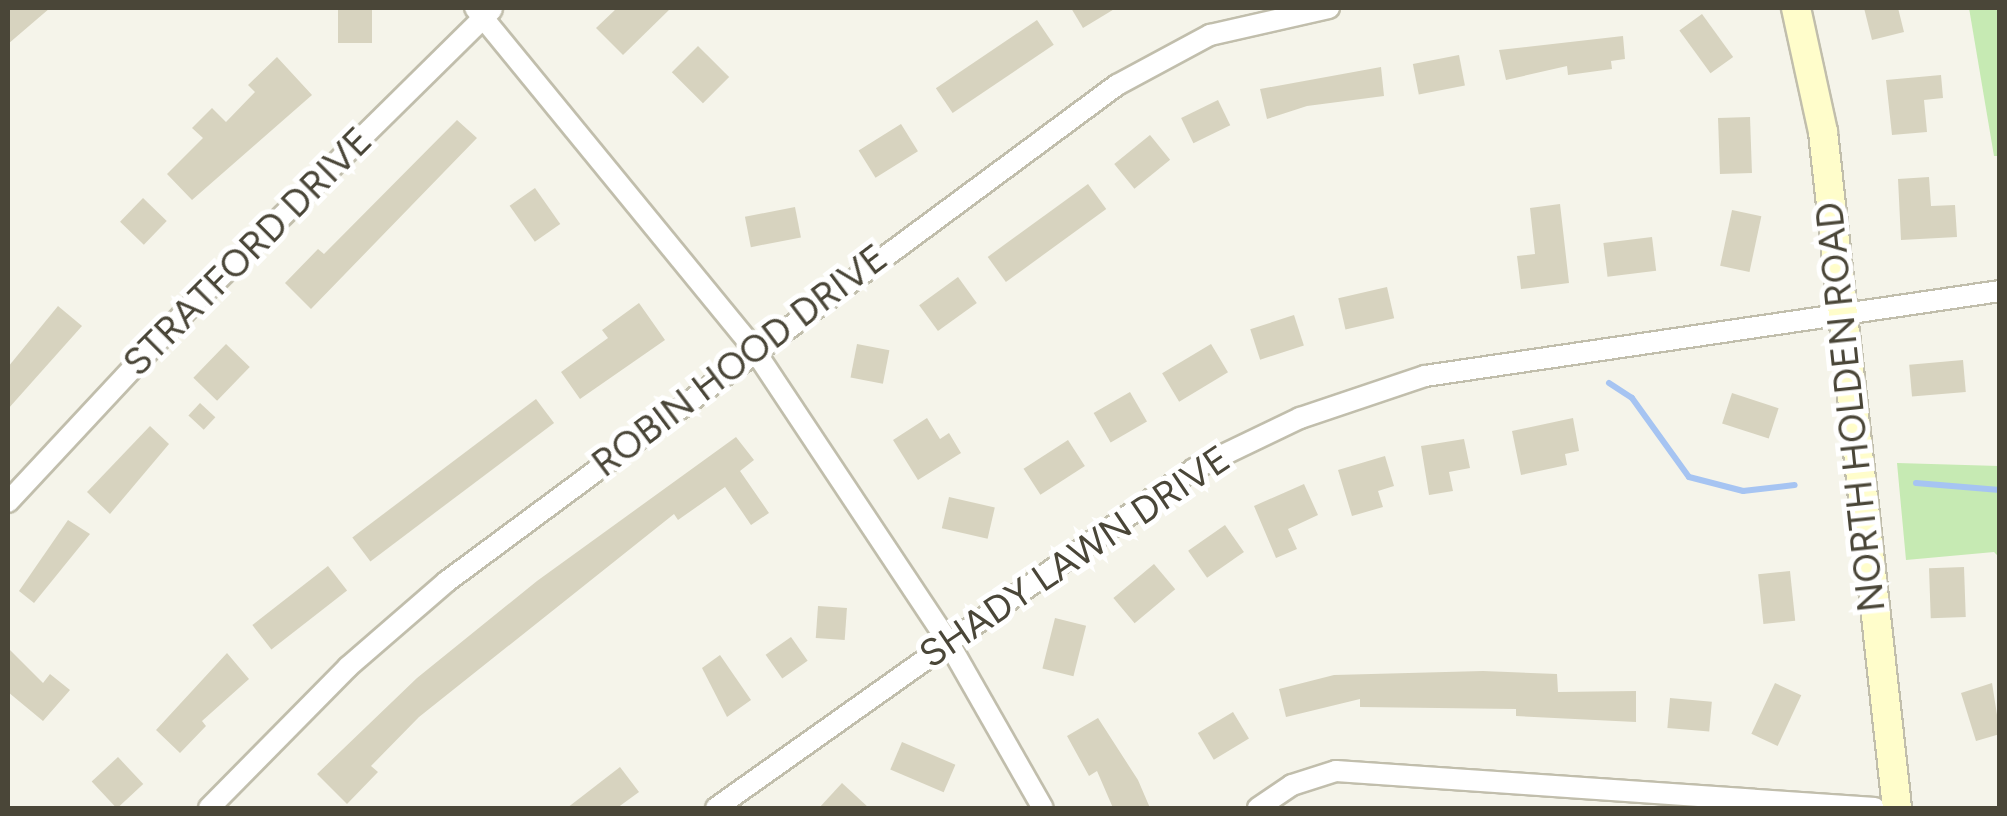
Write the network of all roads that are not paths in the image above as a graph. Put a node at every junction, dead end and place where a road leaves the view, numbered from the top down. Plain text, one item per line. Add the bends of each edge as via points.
1 (1329, 8) edge
2 (1796, 8) edge
3 (484, 11) edge
4 (2000, 291) edge
5 (1838, 311) junction
6 (753, 348) junction
7 (8, 502) edge
8 (947, 640) junction
9 (209, 808) edge
10 (716, 808) edge
11 (1044, 808) edge
12 (1258, 808) edge
13 (1875, 808) edge
14 (1897, 808) edge

1 - 6 street, ROBIN HOOD DRIVE via 1210,35 1116,85
2 - 5 main road, NORTH HOLDEN ROAD via 1823,132
3 - 6 street
3 - 7 street, STRATFORD DRIVE via 190,307
4 - 5 street, SHADY LAWN DRIVE
5 - 8 street, SHADY LAWN DRIVE via 1425,376 1300,418 1194,469
5 - 14 main road, NORTH HOLDEN ROAD
6 - 8 street
6 - 9 street, ROBIN HOOD DRIVE via 446,582 348,667
8 - 10 street, SHADY LAWN DRIVE
8 - 11 street
12 - 13 street via 1292,785 1336,770

